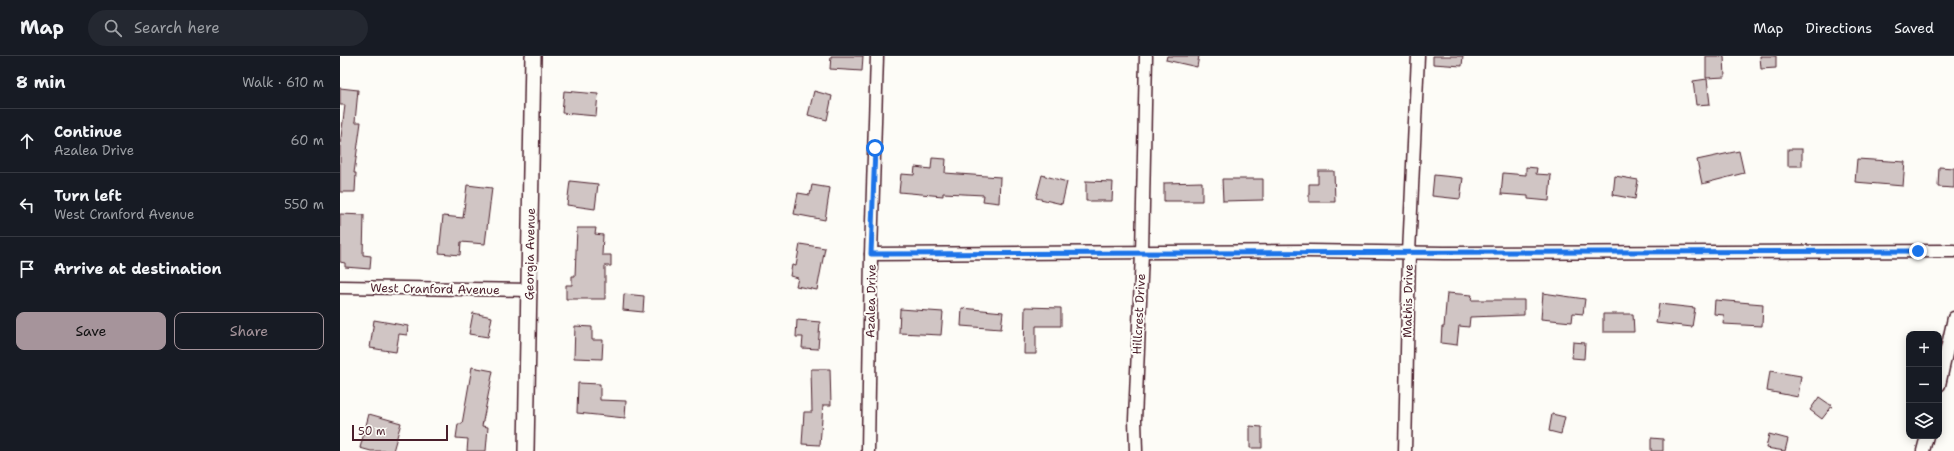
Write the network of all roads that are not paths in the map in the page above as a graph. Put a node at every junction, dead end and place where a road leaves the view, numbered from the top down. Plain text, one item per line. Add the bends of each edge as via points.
1 (533, 56) edge
2 (877, 56) edge
3 (1146, 56) edge
4 (1418, 56) edge
5 (1954, 251) edge
6 (1142, 253) junction
7 (1409, 253) junction
8 (871, 254) junction
9 (340, 287) edge
10 (529, 290) junction
11 (1954, 318) edge
12 (1942, 372) edge
13 (1926, 439) edge
14 (526, 451) edge
15 (868, 451) edge
16 (1136, 451) edge
17 (1405, 451) edge
18 (1923, 451) edge

1 - 10 street, Georgia Avenue
2 - 8 street, Azalea Drive
3 - 6 street, Hillcrest Drive
4 - 7 street, Mathis Drive
5 - 7 street
6 - 7 street
6 - 8 street
6 - 16 street, Hillcrest Drive via 1134,420
7 - 17 street, Mathis Drive
8 - 15 street, Azalea Drive
9 - 10 street, West Cranford Avenue
10 - 14 street, Georgia Avenue
11 - 12 street
13 - 18 street

